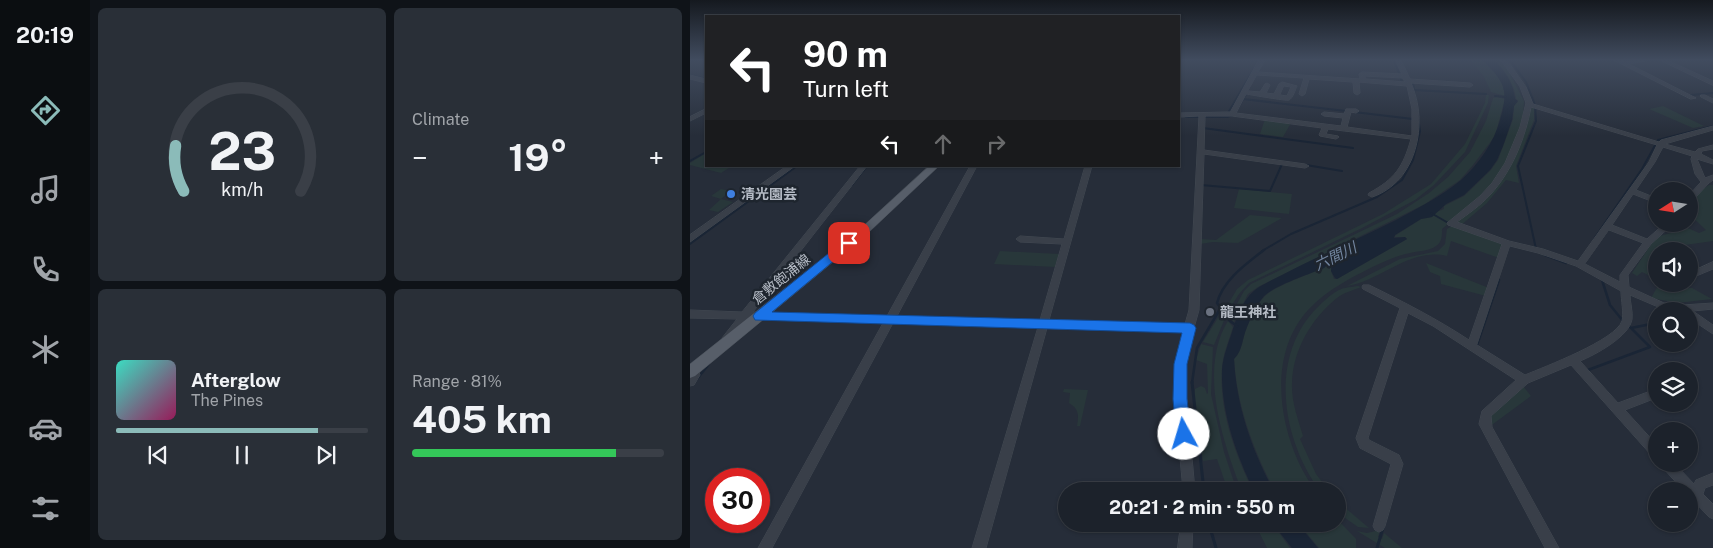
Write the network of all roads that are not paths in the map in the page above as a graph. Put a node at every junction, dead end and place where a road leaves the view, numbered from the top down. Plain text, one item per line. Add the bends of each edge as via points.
1 (1267, 85) dead end
2 (1250, 86) edge
3 (1304, 86) edge
4 (1359, 86) edge
5 (1406, 86) edge
6 (1522, 86) edge
7 (1669, 86) edge
8 (1246, 92) junction
9 (1357, 93) dead end
10 (1302, 94) dead end
11 (1262, 95) junction
12 (1703, 96) dead end
13 (1276, 97) dead end
14 (1693, 98) dead end
15 (1713, 102) edge
16 (1533, 105) junction
17 (705, 111) edge
18 (1356, 111) dead end
19 (1347, 113) junction
20 (1234, 114) junction
21 (1324, 114) dead end
22 (1180, 115) edge
23 (1200, 116) junction
24 (690, 119) edge
25 (1326, 126) junction
26 (1344, 128) junction
27 (1713, 128) edge
28 (1698, 130) junction
29 (1336, 137) dead end
30 (1414, 138) junction
31 (1713, 138) edge
32 (1657, 144) junction
33 (1713, 147) edge
34 (1200, 151) junction
35 (1696, 155) junction
36 (1713, 162) edge
37 (1305, 166) dead end
38 (791, 167) edge
39 (863, 167) edge
40 (933, 167) edge
41 (973, 167) edge
42 (1089, 167) edge
43 (1713, 177) edge
44 (1704, 182) junction
45 (1698, 189) edge
46 (1631, 191) junction
47 (1372, 195) dead end
48 (1648, 198) edge
49 (1607, 226) junction
50 (1660, 232) edge
51 (690, 239) edge
52 (1020, 239) dead end
53 (1066, 242) junction
54 (1648, 242) junction
55 (1506, 245) junction
56 (1578, 264) junction
57 (1713, 265) edge
58 (1698, 272) edge
59 (1366, 287) dead end
60 (1625, 289) junction
61 (1654, 302) edge
62 (1405, 306) junction
63 (1713, 306) edge
64 (1698, 309) edge
65 (690, 314) edge
66 (750, 316) junction
67 (1698, 319) edge
68 (893, 321) junction
69 (1041, 324) junction
70 (1186, 328) junction
71 (1713, 330) edge
72 (1474, 348) junction
73 (1573, 360) junction
74 (690, 372) edge
75 (1524, 380) junction
76 (690, 382) edge
77 (1648, 396) edge
78 (1619, 407) junction
79 (1648, 442) edge
80 (1676, 472) edge
81 (1713, 479) edge
82 (1188, 482) edge
83 (1687, 482) edge
84 (1698, 489) edge
85 (1698, 493) edge
86 (1713, 513) edge
87 (1379, 526) dead end
88 (1186, 532) edge
89 (765, 548) edge
90 (979, 548) edge
91 (1185, 548) edge
92 (1552, 548) edge

1 - 11 street
2 - 8 street
3 - 10 street
4 - 9 street
5 - 30 street via 1417,120
6 - 16 street
7 - 14 street
8 - 11 street
8 - 20 street
11 - 13 street
12 - 15 street
16 - 32 street
16 - 55 street via 1506,169 1488,193 1451,223
17 - 24 street
18 - 19 street
19 - 21 street
19 - 26 street
20 - 23 street
20 - 25 street
22 - 23 street
23 - 34 street
25 - 26 street
25 - 29 street via 1322,135
26 - 30 street
27 - 28 street
28 - 31 street
28 - 32 street
30 - 47 street via 1412,151 1398,179
32 - 35 street
32 - 46 street
33 - 35 street via 1700,150
34 - 37 street
34 - 70 street via 1196,291 1194,310
35 - 36 street
35 - 44 street via 1694,162
38 - 51 street
39 - 66 street
40 - 66 main road, 倉敷飽浦線 via 864,231
41 - 68 street
42 - 53 street
43 - 44 street
44 - 45 street
46 - 48 street
46 - 49 street
49 - 54 street
49 - 56 street
50 - 54 street
52 - 53 street
53 - 69 street
54 - 60 street via 1624,275
55 - 56 street via 1540,251
55 - 72 street
56 - 60 street
57 - 58 street
59 - 62 street
60 - 61 street
60 - 73 street via 1626,323 1619,332
62 - 72 street
62 - 87 street via 1362,438 1364,444 1395,459 1397,464
63 - 64 street
65 - 66 street
66 - 68 street
66 - 74 main road, 倉敷飽浦線 via 721,348
67 - 71 street
68 - 69 street
68 - 89 street
69 - 70 street
69 - 90 street
70 - 82 street via 1180,380
72 - 75 street
73 - 75 street
73 - 78 street
74 - 76 street via 695,375
75 - 92 street via 1486,414 1485,424
77 - 78 street
78 - 79 street
80 - 83 street
81 - 84 street via 1700,484
85 - 86 street
88 - 91 street

